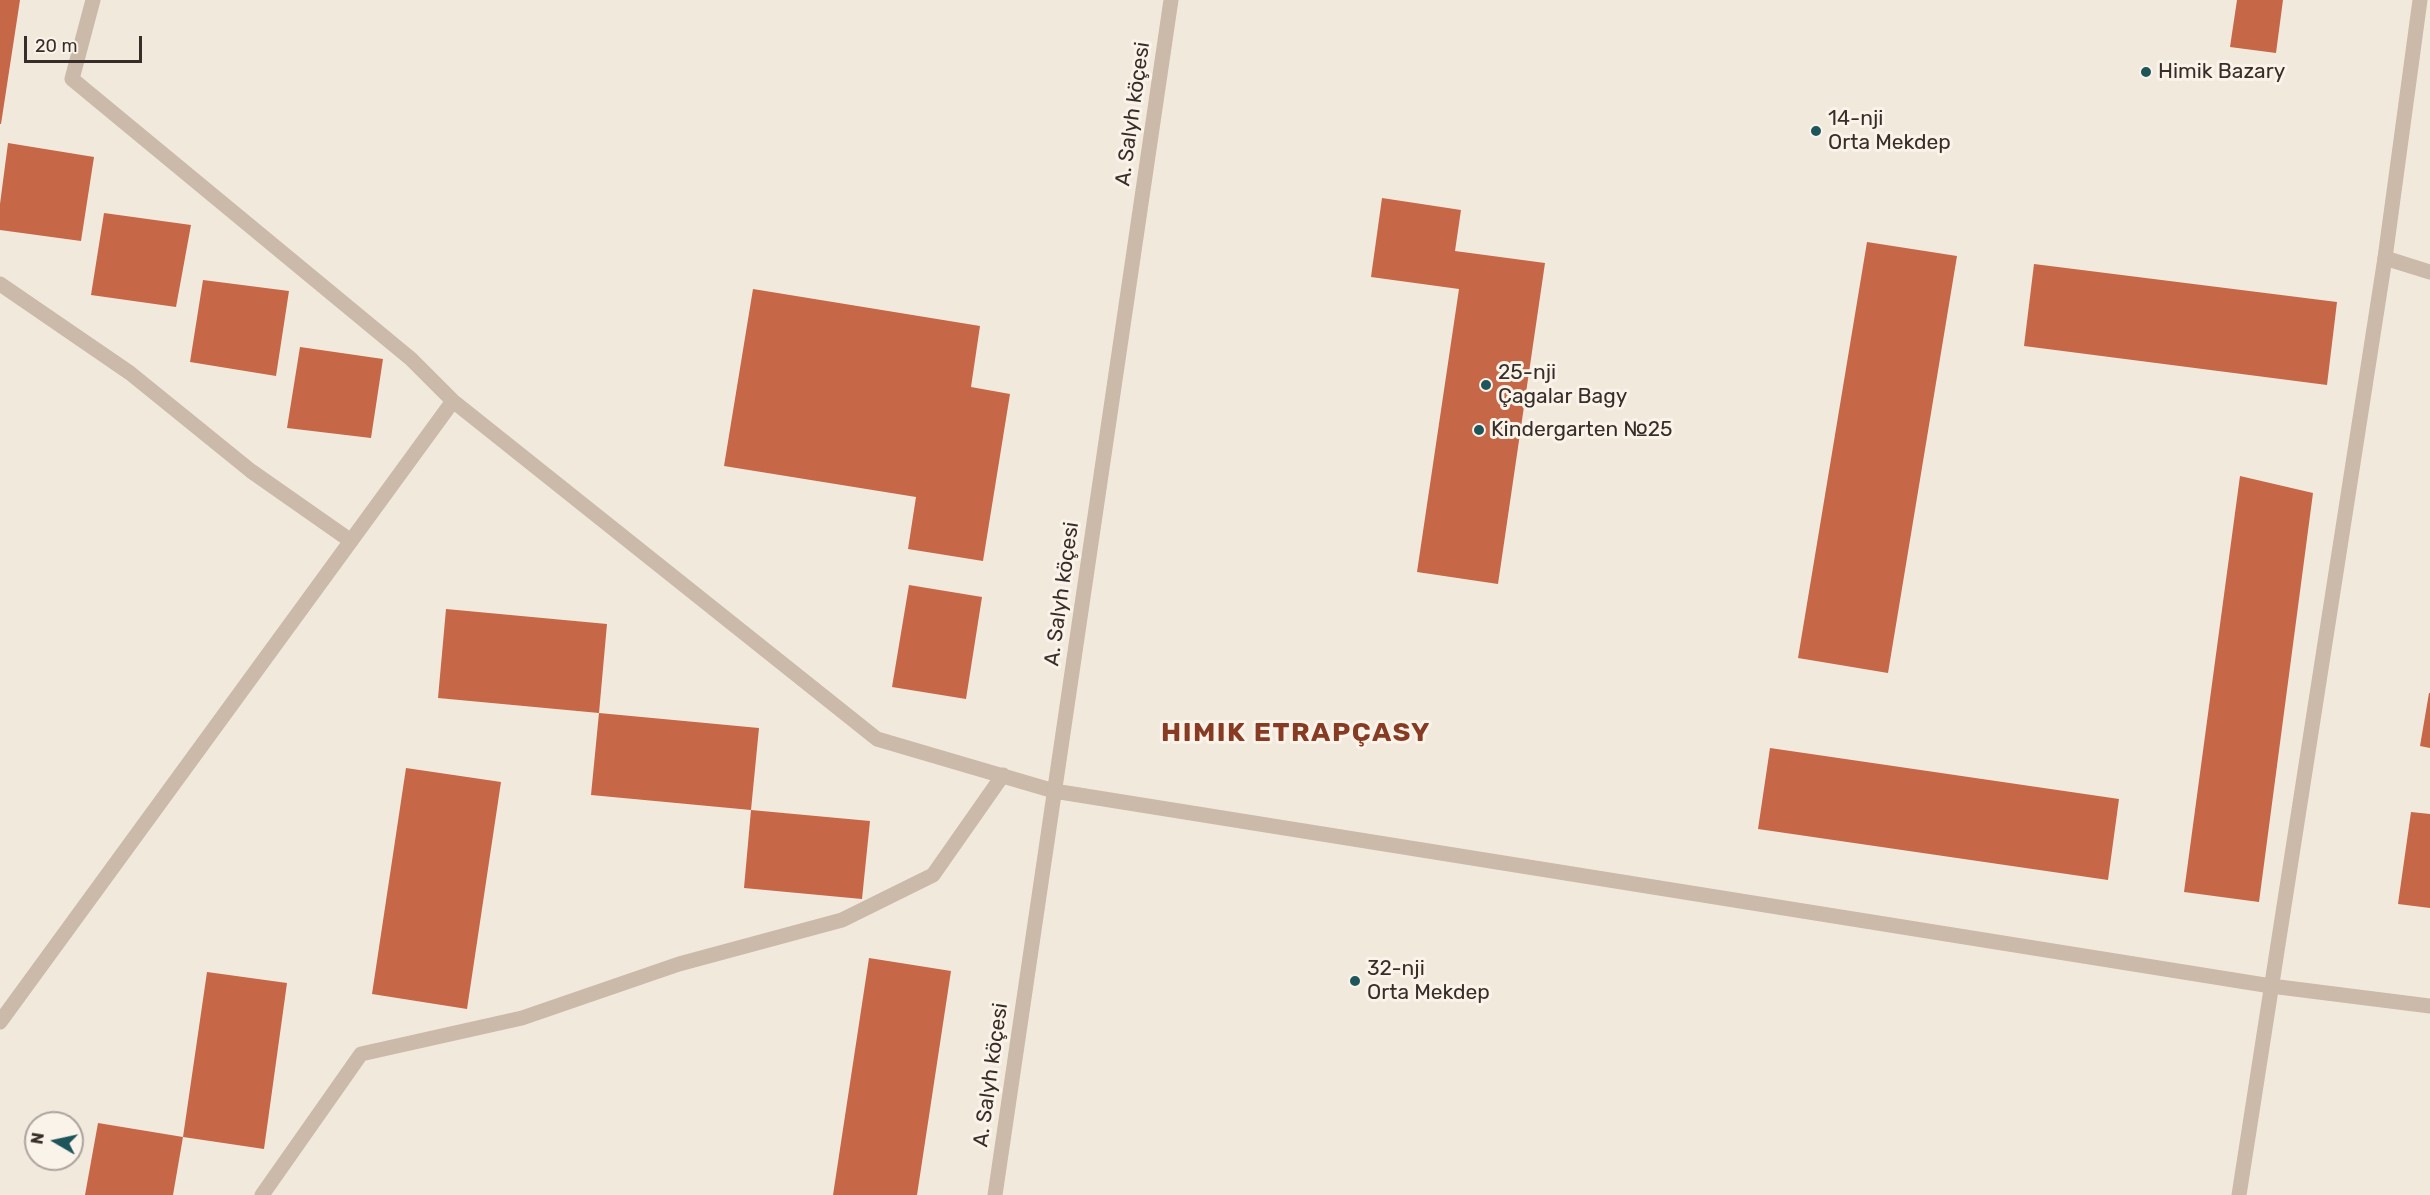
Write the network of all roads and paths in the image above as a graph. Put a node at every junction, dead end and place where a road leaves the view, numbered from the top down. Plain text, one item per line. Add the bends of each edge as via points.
1 (93, 0) edge
2 (1171, 0) edge
3 (2420, 0) edge
4 (2385, 258) junction
5 (2430, 272) edge
6 (0, 284) edge
7 (453, 402) junction
8 (351, 541) junction
9 (1004, 775) junction
10 (1054, 791) junction
11 (2271, 986) junction
12 (2430, 1006) edge
13 (0, 1022) edge
14 (262, 1195) edge
15 (995, 1195) edge
16 (2239, 1195) edge

1 - 7 street via 72,79 411,359
2 - 10 street, A. Salyh köçesi
3 - 4 street
4 - 5 street
4 - 11 street
6 - 8 street via 130,373 251,471
7 - 8 street
7 - 9 street via 878,739
8 - 13 street
9 - 10 street
9 - 14 street via 933,875 842,920 679,964 522,1018 361,1054
10 - 11 street
10 - 15 street, A. Salyh köçesi
11 - 12 street
11 - 16 street

